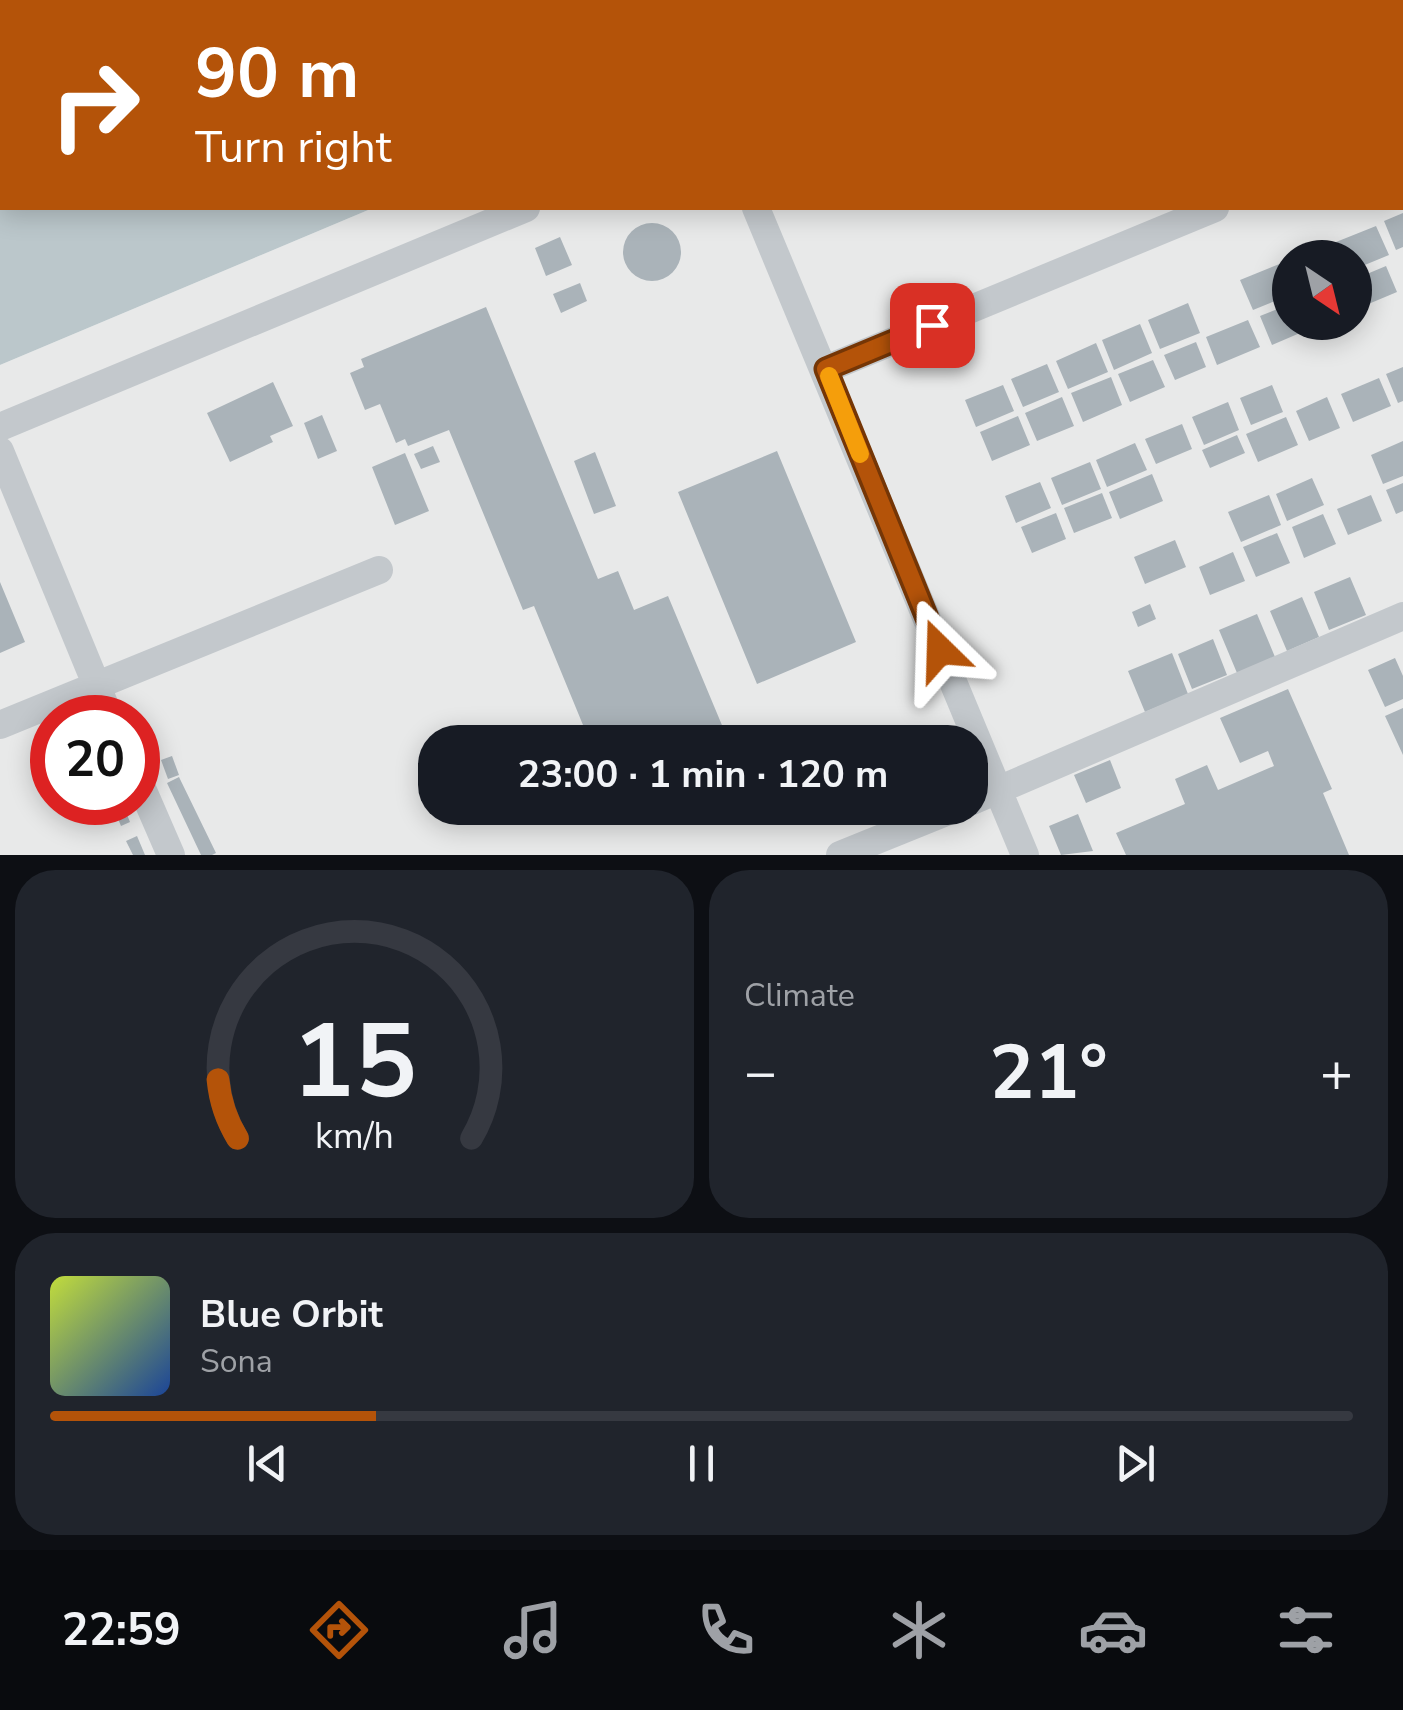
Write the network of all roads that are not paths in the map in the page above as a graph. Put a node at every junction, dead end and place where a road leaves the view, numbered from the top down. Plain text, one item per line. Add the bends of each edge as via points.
1 (521, 210) edge
2 (757, 210) edge
3 (1210, 210) edge
4 (826, 369) junction
5 (0, 427) edge
6 (0, 451) edge
7 (380, 570) dead end
8 (1403, 616) edge
9 (95, 685) junction
10 (100, 695) edge
11 (0, 725) edge
12 (998, 790) junction
13 (988, 794) edge
14 (158, 825) edge
15 (914, 825) edge
16 (171, 855) edge
17 (840, 855) edge
18 (1025, 855) edge

1 - 5 lane
2 - 4 lane
3 - 4 lane
4 - 12 lane
6 - 9 lane
7 - 9 lane
8 - 12 lane
9 - 10 lane
9 - 11 lane
12 - 13 lane
12 - 18 lane
14 - 16 lane
15 - 17 lane

